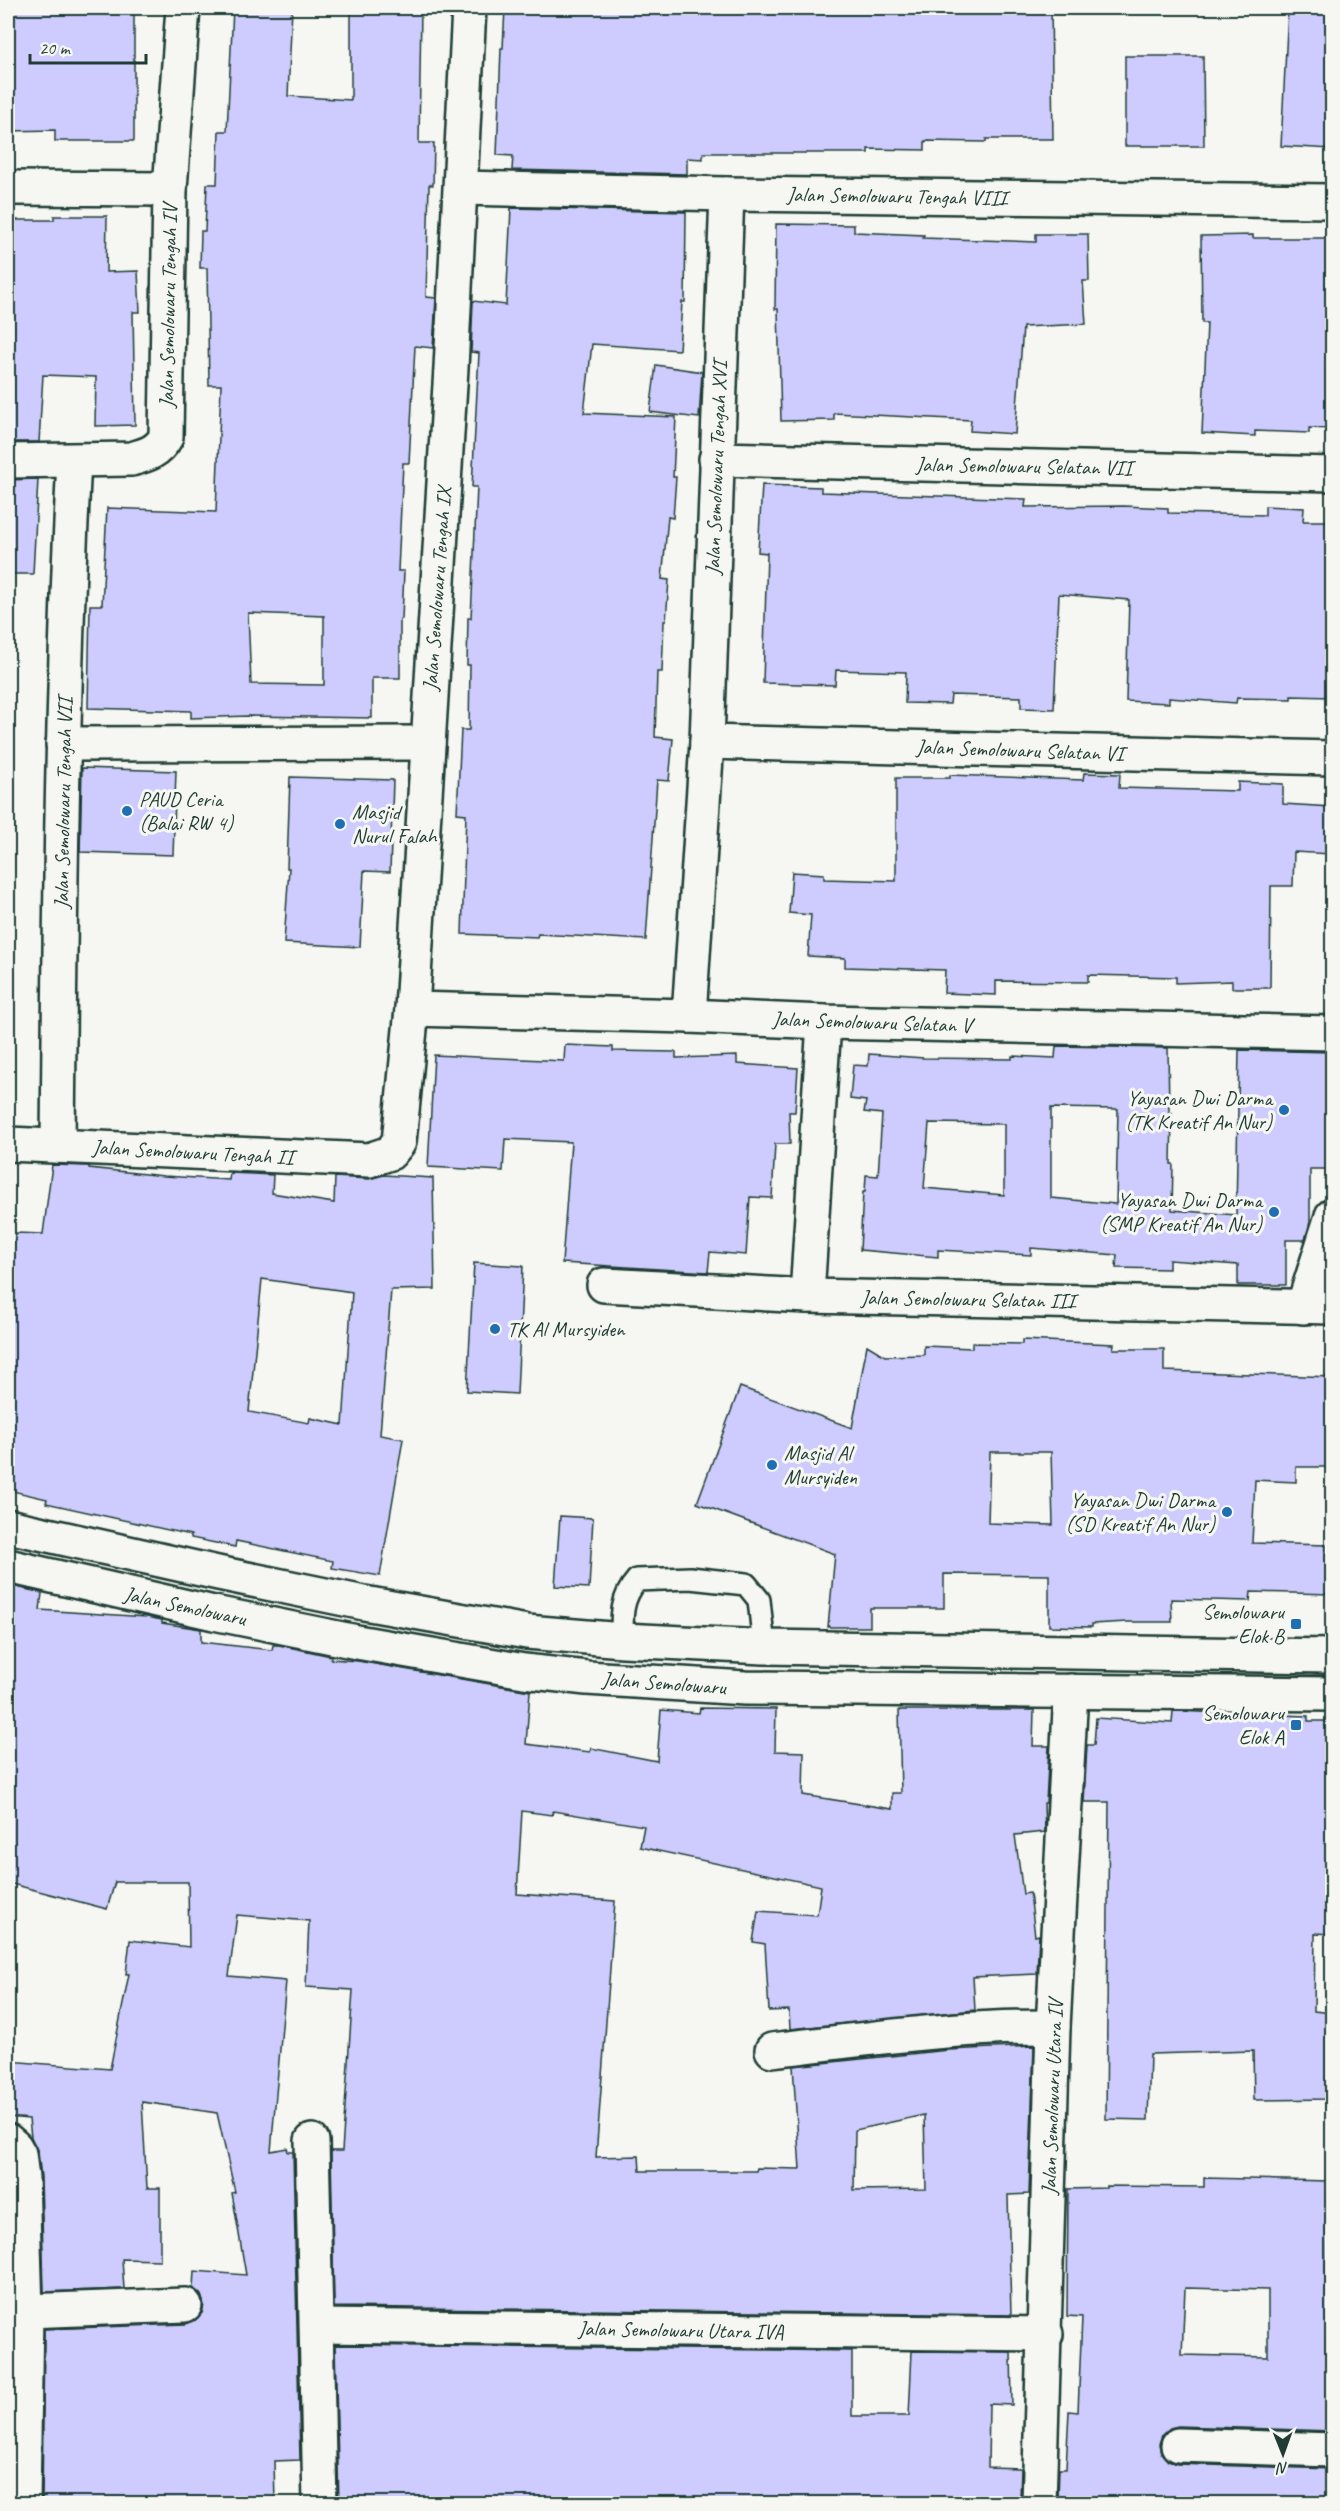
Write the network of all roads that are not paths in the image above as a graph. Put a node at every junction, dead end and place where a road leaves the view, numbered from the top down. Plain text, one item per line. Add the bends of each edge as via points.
1 (183, 8) edge
2 (469, 8) edge
3 (8, 188) edge
4 (461, 188) junction
5 (170, 189) junction
6 (727, 194) junction
7 (1332, 201) edge
8 (716, 459) junction
9 (8, 461) edge
10 (74, 461) junction
11 (1332, 474) edge
12 (707, 742) junction
13 (428, 743) junction
14 (63, 744) junction
15 (1332, 758) edge
16 (412, 1010) junction
17 (689, 1016) junction
18 (824, 1022) junction
19 (1332, 1033) edge
20 (8, 1144) edge
21 (58, 1146) junction
22 (378, 1158) joint
23 (1332, 1216) edge
24 (604, 1285) dead end
25 (807, 1296) junction
26 (1318, 1307) edge
27 (8, 1526) edge
28 (8, 1566) edge
29 (527, 1632) junction
30 (623, 1640) junction
31 (764, 1647) junction
32 (1332, 1656) edge
33 (524, 1671) junction
34 (1071, 1691) junction
35 (1332, 1694) edge
36 (1053, 2027) junction
37 (772, 2050) dead end
38 (8, 2141) edge
39 (312, 2141) dead end
40 (185, 2306) dead end
41 (26, 2312) junction
42 (317, 2326) junction
43 (1046, 2334) junction
44 (16, 2391) edge
45 (1178, 2445) dead end
46 (1332, 2450) edge
47 (23, 2504) edge
48 (320, 2504) edge
49 (1040, 2504) edge

1 - 5 street, Jalan Semolowaru Tengah IV
2 - 4 street, Jalan Semolowaru Tengah IX
3 - 5 street
4 - 6 street, Jalan Semolowaru Tengah VIII
4 - 13 street, Jalan Semolowaru Tengah IX
5 - 10 street, Jalan Semolowaru Tengah IV via 166,438 160,448 131,459
6 - 7 street, Jalan Semolowaru Tengah VIII
6 - 8 street, Jalan Semolowaru Tengah XVI
8 - 11 street, Jalan Semolowaru Selatan VII
8 - 12 street, Jalan Semolowaru Tengah XVI
9 - 10 street, Jalan Semolowaru Tengah IV
10 - 14 street, Jalan Semolowaru Tengah VII
12 - 15 street, Jalan Semolowaru Selatan VI
12 - 17 street, Jalan Semolowaru Tengah XVI
13 - 14 street
13 - 16 street, Jalan Semolowaru Tengah IX
14 - 21 street, Jalan Semolowaru Tengah VII
16 - 17 street, Jalan Semolowaru Selatan V
16 - 22 street, Jalan Semolowaru Tengah IX via 399,1142 390,1153
17 - 18 street, Jalan Semolowaru Selatan V
18 - 19 street, Jalan Semolowaru Selatan V
18 - 25 street
20 - 21 street, Jalan Semolowaru Tengah II
21 - 22 street, Jalan Semolowaru Tengah II
23 - 26 street
24 - 25 street, Jalan Semolowaru Selatan III
25 - 26 street, Jalan Semolowaru Selatan III
27 - 29 street, Jalan Semolowaru via 229,1575
28 - 33 street, Jalan Semolowaru via 214,1613
29 - 30 street, Jalan Semolowaru
29 - 33 street
30 - 31 street, Jalan Semolowaru
30 - 31 lane via 622,1605 637,1580 710,1579 746,1584 759,1600
31 - 32 street, Jalan Semolowaru
33 - 34 street, Jalan Semolowaru via 745,1688
34 - 35 street, Jalan Semolowaru
34 - 36 street, Jalan Semolowaru Utara IV
36 - 37 street via 998,2026
36 - 43 street, Jalan Semolowaru Utara IV
38 - 41 street via 19,2154 22,2178
39 - 42 street
40 - 41 street
41 - 44 street
42 - 43 street, Jalan Semolowaru Utara IVA
42 - 48 street
43 - 49 street, Jalan Semolowaru Utara IV
44 - 47 street
45 - 46 street

